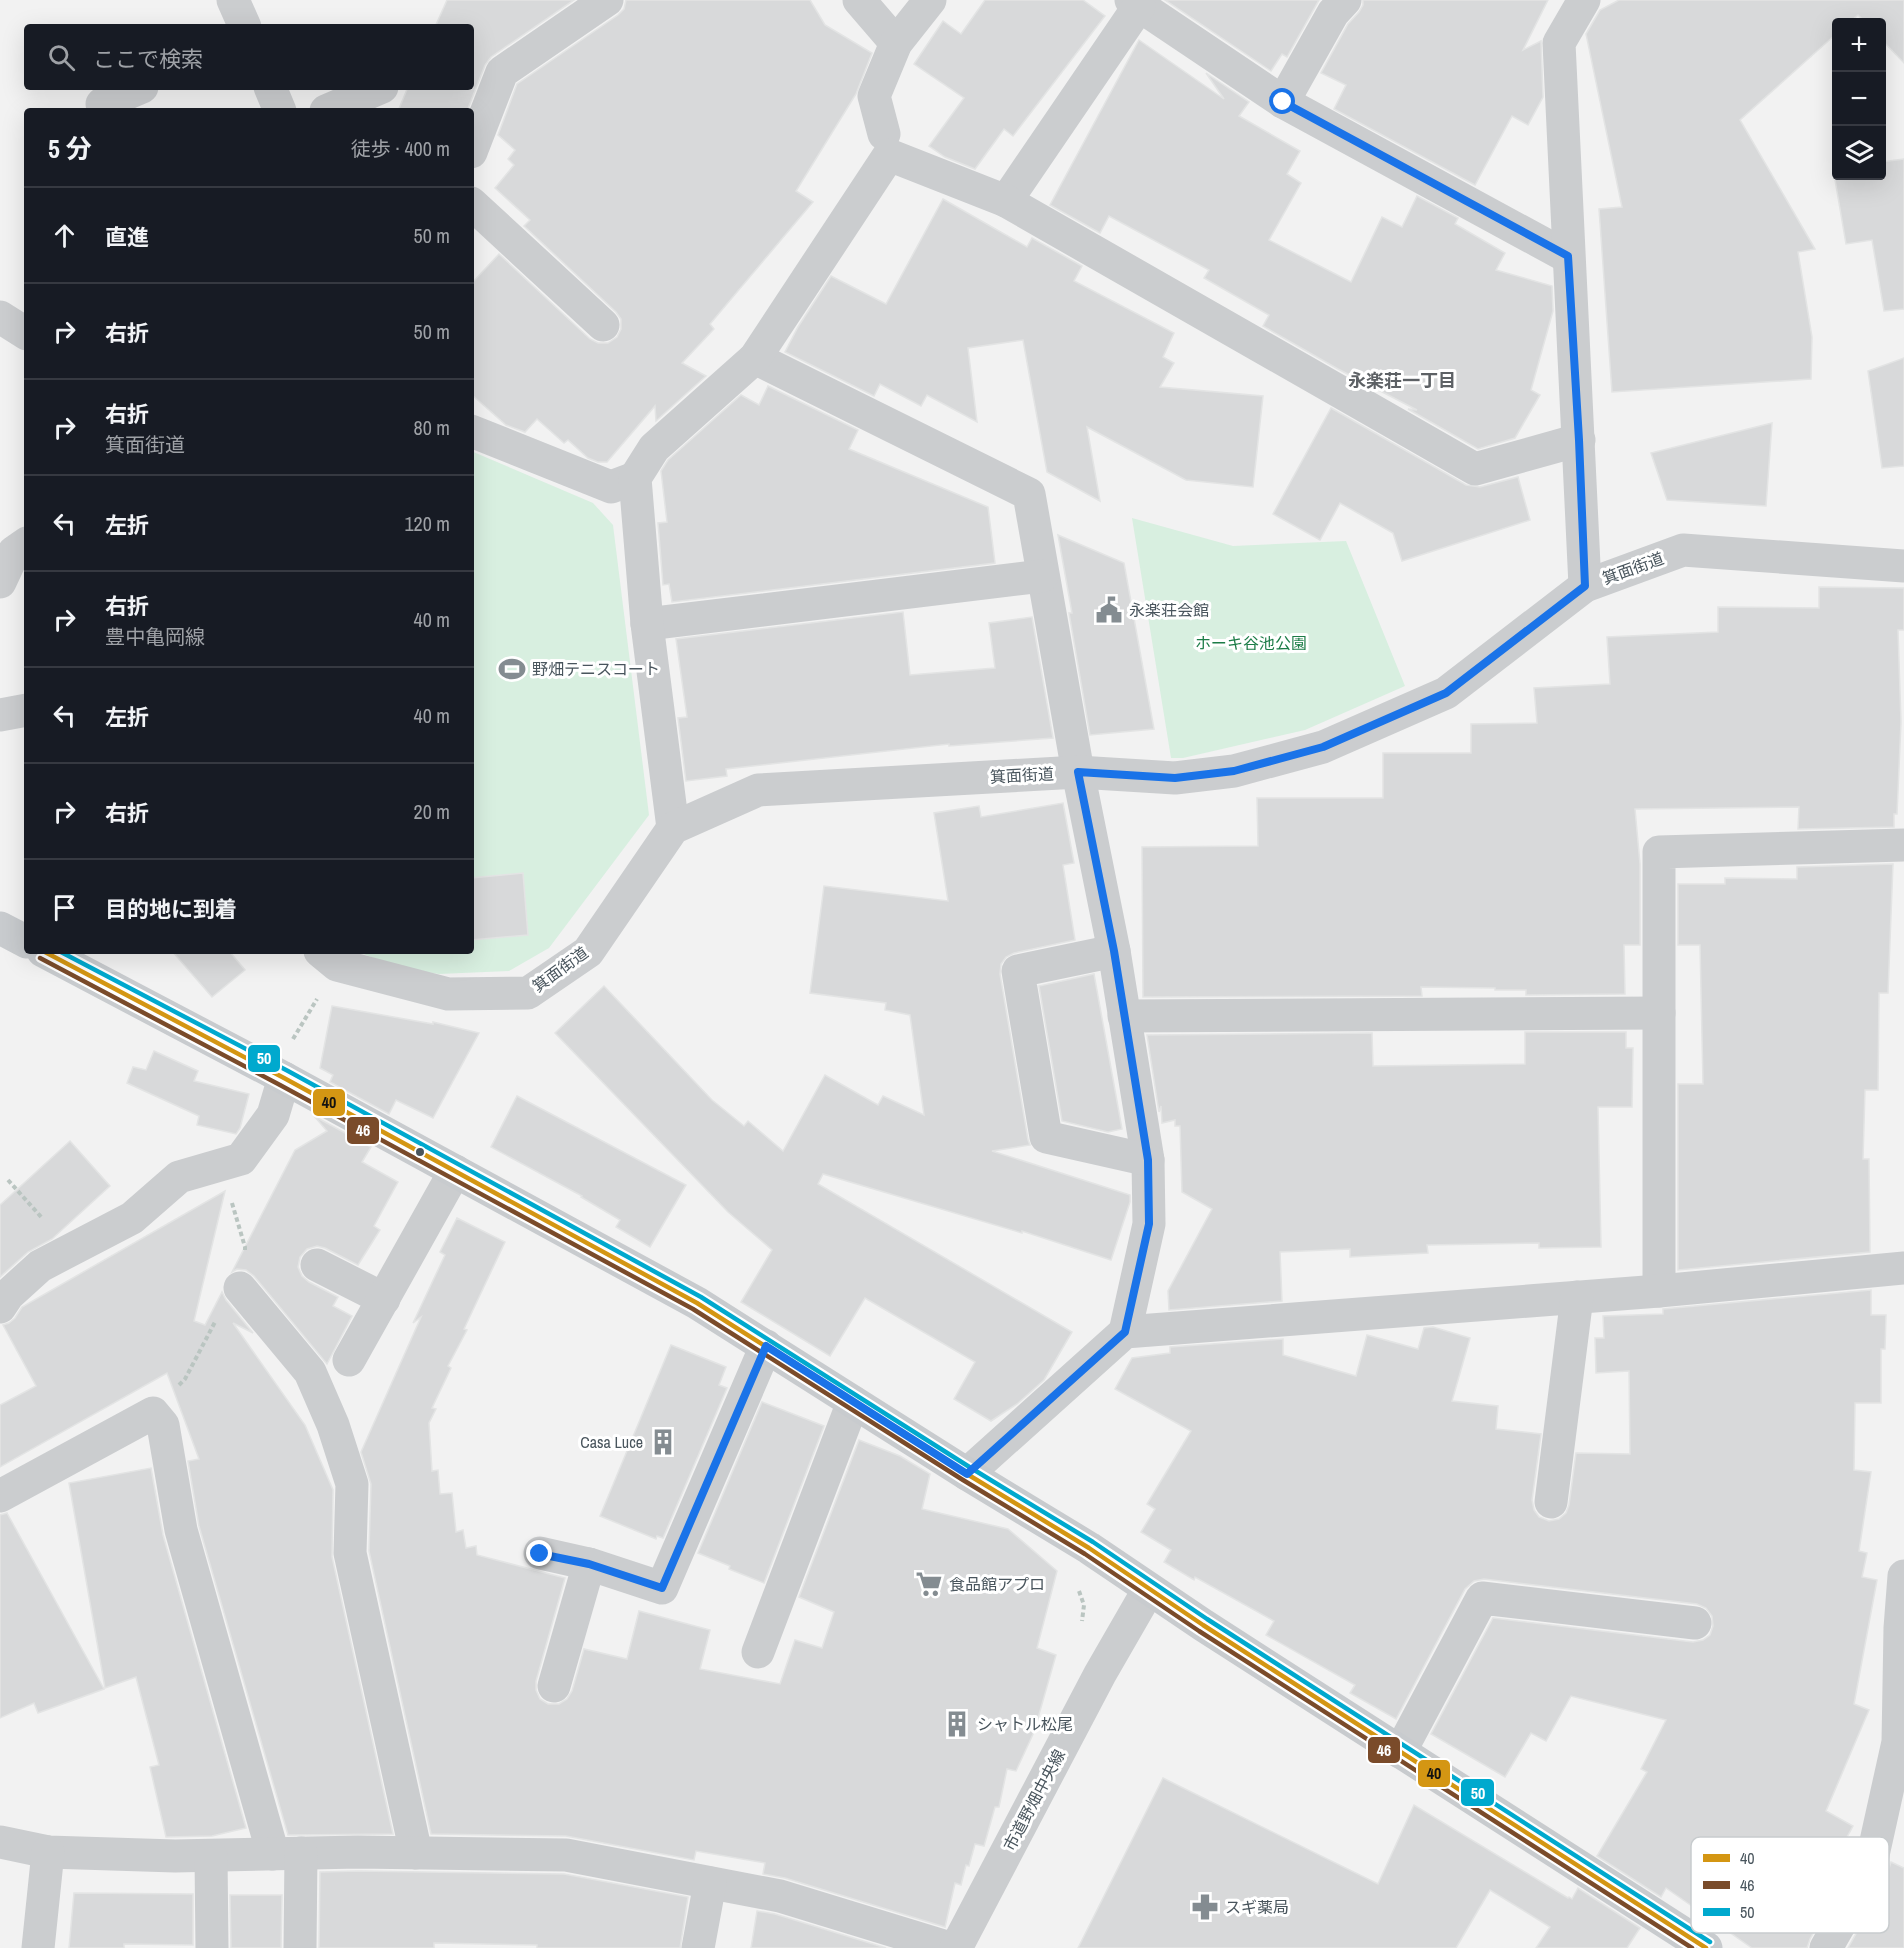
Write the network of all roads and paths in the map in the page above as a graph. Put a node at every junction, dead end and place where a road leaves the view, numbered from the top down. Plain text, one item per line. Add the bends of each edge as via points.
1 (233, 0) edge
2 (607, 0) edge
3 (859, 0) edge
4 (930, 0) edge
5 (1345, 0) edge
6 (1584, 0) edge
7 (1135, 3) edge
8 (244, 24) edge
9 (896, 43) junction
10 (135, 90) edge
11 (271, 90) edge
12 (375, 90) edge
13 (1283, 102) junction
14 (102, 104) dead end
15 (279, 108) edge
16 (333, 108) edge
17 (884, 134) dead end
18 (474, 144) edge
19 (1006, 201) junction
20 (474, 206) edge
21 (1568, 256) junction
22 (0, 317) edge
23 (603, 325) dead end
24 (24, 332) edge
25 (755, 358) junction
26 (474, 432) edge
27 (1579, 440) junction
28 (635, 478) junction
29 (24, 545) edge
30 (1904, 566) edge
31 (1042, 576) junction
32 (0, 582) edge
33 (1585, 586) junction
34 (646, 624) junction
35 (24, 711) edge
36 (0, 716) edge
37 (1078, 772) junction
38 (674, 828) junction
39 (1904, 845) edge
40 (0, 928) edge
41 (24, 940) edge
42 (1114, 951) junction
43 (49, 954) edge
44 (328, 958) edge
45 (1659, 1012) junction
46 (1124, 1016) junction
47 (278, 1076) junction
48 (1148, 1160) junction
49 (455, 1171) junction
50 (8, 1180) dead end
51 (72, 1250) junction
52 (317, 1265) dead end
53 (1904, 1268) edge
54 (240, 1288) dead end
55 (1659, 1291) junction
56 (1578, 1298) junction
57 (384, 1299) junction
58 (0, 1307) edge
59 (1125, 1332) junction
60 (766, 1346) junction
61 (349, 1360) dead end
62 (853, 1402) junction
63 (967, 1474) junction
64 (0, 1496) edge
65 (1551, 1502) dead end
66 (540, 1554) dead end
67 (589, 1564) junction
68 (1904, 1576) edge
69 (1077, 1586) dead end
70 (1149, 1589) junction
71 (1695, 1623) dead end
72 (1081, 1627) dead end
73 (1902, 1628) edge
74 (758, 1652) dead end
75 (554, 1686) dead end
76 (1901, 1744) edge
77 (1400, 1752) junction
78 (1878, 1837) edge
79 (0, 1842) edge
80 (48, 1852) junction
81 (416, 1852) junction
82 (287, 1853) junction
83 (211, 1856) junction
84 (710, 1883) junction
85 (1835, 1933) edge
86 (38, 1948) edge
87 (212, 1948) edge
88 (300, 1948) edge
89 (698, 1948) edge
90 (950, 1948) edge
91 (956, 1948) edge
92 (1706, 1948) edge
93 (1826, 1948) edge

1 - 8 street
2 - 18 street via 502,72
3 - 9 street
4 - 9 street
5 - 13 street via 1333,13
6 - 21 street via 1559,43
7 - 13 street
7 - 19 street
9 - 17 street via 874,96
10 - 14 street
11 - 15 street
12 - 16 street
13 - 21 street
19 - 25 street via 889,155
19 - 27 street via 1475,469
20 - 23 street
21 - 27 street
22 - 24 street
25 - 28 street via 654,448
25 - 31 street via 1029,494
26 - 28 street via 611,487
27 - 33 street
28 - 34 street
29 - 32 street via 14,552
30 - 33 street, 箕面街道 via 1683,550
31 - 34 street
31 - 37 street
33 - 37 street, 箕面街道 via 1446,693 1323,747 1234,771 1175,778
34 - 38 street
35 - 36 street
37 - 38 street, 箕面街道 via 758,790
37 - 42 street
38 - 44 street, 箕面街道 via 588,952 528,993 448,994
39 - 45 street via 1659,852
40 - 41 main road
42 - 46 street
42 - 48 street via 1018,971 1046,1137
43 - 47 main road
44 - 47 path
45 - 46 street
45 - 55 street
46 - 48 street
47 - 49 main road
47 - 51 street via 273,1115 240,1159 179,1177 132,1218
48 - 59 street via 1149,1224
49 - 57 street
49 - 60 main road via 697,1303
50 - 51 path
51 - 58 street via 40,1266
52 - 57 street
53 - 55 street
54 - 81 street via 310,1372 352,1484 350,1552
55 - 56 street
56 - 59 street
56 - 65 street
57 - 61 street
59 - 63 street
60 - 62 main road
60 - 67 street via 662,1588
62 - 63 main road
62 - 74 street
63 - 70 main road
64 - 82 street via 153,1413 163,1425 181,1530
66 - 67 street
67 - 75 street
68 - 73 street
69 - 72 path via 1084,1605
70 - 77 main road
70 - 91 street, 市道野畑中央線
71 - 77 street via 1482,1598
73 - 76 street
76 - 78 street
77 - 92 main road
79 - 80 street
80 - 83 street
80 - 86 street
81 - 82 street
81 - 84 street via 566,1855
82 - 83 street
82 - 88 street
83 - 87 street
84 - 89 street
84 - 90 street via 780,1896
85 - 93 street

